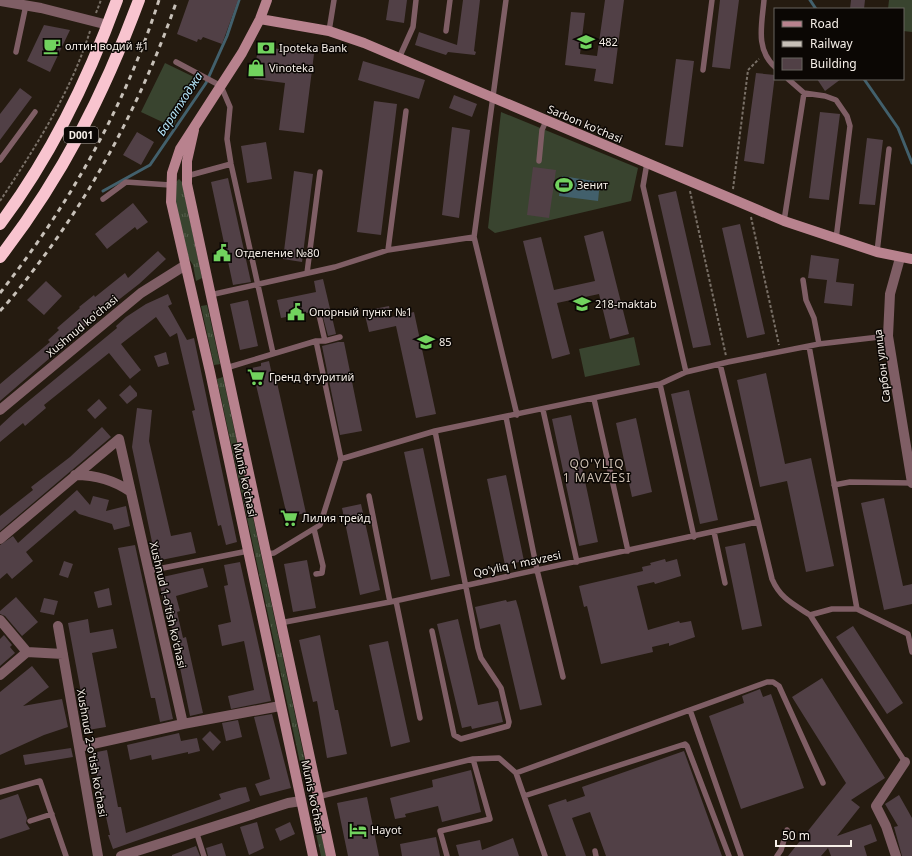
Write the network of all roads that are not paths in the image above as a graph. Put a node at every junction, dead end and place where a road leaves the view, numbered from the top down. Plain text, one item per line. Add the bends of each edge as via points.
1 (117, 0) edge
2 (139, 0) edge
3 (267, 0) edge
4 (334, 0) edge
5 (416, 0) edge
6 (450, 0) edge
7 (506, 0) edge
8 (712, 0) edge
9 (764, 0) edge
10 (0, 1) edge
11 (40, 4) edge
12 (26, 5) junction
13 (260, 19) junction
14 (108, 25) junction
15 (446, 31) dead end
16 (329, 32) junction
17 (16, 52) dead end
18 (399, 58) junction
19 (176, 62) dead end
20 (774, 66) edge
21 (703, 70) dead end
22 (789, 80) edge
23 (221, 86) junction
24 (804, 93) junction
25 (493, 98) junction
26 (406, 111) dead end
27 (35, 112) dead end
28 (200, 116) junction
29 (546, 121) junction
30 (889, 149) dead end
31 (0, 160) edge
32 (539, 161) dead end
33 (647, 163) junction
34 (231, 164) junction
35 (320, 172) dead end
36 (187, 176) junction
37 (170, 185) junction
38 (103, 199) dead end
39 (784, 221) junction
40 (0, 224) edge
41 (474, 238) junction
42 (836, 239) junction
43 (388, 250) junction
44 (877, 252) junction
45 (0, 257) edge
46 (900, 258) junction
47 (912, 259) edge
48 (184, 266) junction
49 (307, 273) junction
50 (803, 280) dead end
51 (258, 284) junction
52 (209, 291) junction
53 (190, 292) junction
54 (319, 314) dead end
55 (888, 336) junction
56 (340, 337) dead end
57 (316, 341) junction
58 (325, 341) junction
59 (819, 344) junction
60 (809, 346) junction
61 (273, 354) junction
62 (720, 364) junction
63 (226, 368) junction
64 (210, 372) junction
65 (686, 372) junction
66 (660, 384) junction
67 (594, 399) junction
68 (0, 410) edge
69 (543, 410) junction
70 (518, 415) junction
71 (506, 418) junction
72 (435, 431) junction
73 (341, 459) junction
74 (910, 462) edge
75 (75, 475) junction
76 (912, 483) edge
77 (834, 485) junction
78 (131, 492) junction
79 (369, 496) dead end
80 (758, 522) junction
81 (314, 529) junction
82 (714, 532) junction
83 (694, 536) junction
84 (0, 539) edge
85 (248, 551) junction
86 (628, 551) junction
87 (266, 554) junction
88 (576, 562) junction
89 (537, 570) junction
90 (148, 571) junction
91 (316, 574) dead end
92 (725, 584) dead end
93 (464, 586) junction
94 (393, 601) junction
95 (857, 609) junction
96 (810, 614) junction
97 (0, 620) edge
98 (280, 623) junction
99 (58, 626) dead end
100 (432, 631) dead end
101 (27, 652) junction
102 (912, 652) edge
103 (63, 654) junction
104 (0, 675) edge
105 (563, 677) dead end
106 (280, 706) junction
107 (690, 710) junction
108 (420, 718) dead end
109 (183, 724) junction
110 (78, 747) junction
111 (473, 759) junction
112 (905, 762) joint
113 (516, 773) junction
114 (823, 783) dead end
115 (0, 792) edge
116 (524, 796) junction
117 (318, 797) junction
118 (301, 801) junction
119 (52, 814) junction
120 (30, 821) dead end
121 (787, 830) dead end
122 (196, 831) junction
123 (66, 856) edge
124 (98, 856) edge
125 (121, 856) edge
126 (204, 856) edge
127 (313, 856) edge
128 (331, 856) edge
129 (447, 856) edge
130 (545, 856) edge
131 (729, 856) edge
132 (741, 856) edge
133 (777, 856) edge
134 (896, 856) edge

1 - 14 highway, D001
2 - 45 highway, D001 via 111,71 73,149 50,188
3 - 13 street, Munis ko'chasi
4 - 16 lane
5 - 18 lane via 413,27
6 - 15 lane
7 - 25 lane
8 - 21 lane
9 - 20 lane via 761,42 764,53
10 - 12 street
11 - 12 street
11 - 14 street
12 - 17 lane
13 - 16 street, Sarbon ko'chasi
13 - 23 street, Munis ko'chasi
14 - 40 highway, D001 via 57,136
16 - 18 street, Sarbon ko'chasi
18 - 25 street, Sarbon ko'chasi
19 - 23 lane
22 - 24 lane
23 - 28 street, Munis ko'chasi
23 - 34 lane via 230,107 227,139
24 - 39 lane
24 - 42 lane via 836,100 847,116 850,126
25 - 29 street, Sarbon ko'chasi
25 - 41 lane
26 - 43 lane
27 - 31 lane
28 - 36 street, Munis ko'chasi via 190,145
28 - 37 street, Munis ko'chasi via 180,148
29 - 32 lane via 542,130
29 - 33 street, Sarbon ko'chasi
30 - 44 lane
33 - 39 street, Sarbon ko'chasi
33 - 65 lane via 643,186
34 - 36 lane
34 - 51 lane
35 - 49 lane
36 - 52 street, Munis ko'chasi
37 - 38 lane via 126,182
37 - 48 street, Munis ko'chasi via 173,218
39 - 42 street, Sarbon ko'chasi
41 - 43 lane
41 - 70 lane
42 - 44 street, Sarbon ko'chasi
43 - 49 lane
44 - 46 street, Sarbon ko'chasi
46 - 47 street
46 - 55 street, Сарбон улица via 890,294
48 - 53 street, Munis ko'chasi
48 - 68 street, Xushnud ko'chasi via 141,293
49 - 51 lane
50 - 59 lane
51 - 52 lane
51 - 61 lane
52 - 53 street
52 - 63 street, Munis ko'chasi
53 - 64 street, Munis ko'chasi
54 - 58 lane
55 - 59 lane
55 - 74 street, Сарбон улица
56 - 58 lane
57 - 58 lane
57 - 61 lane
57 - 73 lane
59 - 60 lane
60 - 62 lane
60 - 77 lane
61 - 63 lane
62 - 65 lane
62 - 80 lane
63 - 64 street
63 - 87 street, Munis ko'chasi
64 - 85 street, Munis ko'chasi
65 - 66 lane
66 - 67 lane
66 - 83 lane
67 - 69 lane
67 - 86 lane
69 - 70 lane
69 - 88 lane
70 - 71 lane
71 - 72 lane
71 - 89 lane
72 - 73 lane
72 - 93 lane
73 - 81 lane via 320,526
74 - 76 street, Сарбон улица
75 - 78 street via 92,475 117,483
75 - 78 street, Xushnud 1-o'tish ko'chasi via 119,438
75 - 84 street, Xushnud 1-o'tish ko'chasi
76 - 77 lane via 850,482
77 - 95 lane
78 - 90 street, Xushnud 1-o'tish ko'chasi
79 - 94 lane
80 - 82 lane, Qo'yliq 1 mavzesi
80 - 96 lane via 777,591
81 - 87 lane via 274,553
81 - 91 lane via 323,566 322,573
82 - 83 lane, Qo'yliq 1 mavzesi
82 - 92 lane
83 - 86 lane, Qo'yliq 1 mavzesi
85 - 90 lane
85 - 106 street, Munis ko'chasi
86 - 88 lane, Qo'yliq 1 mavzesi
87 - 98 street, Munis ko'chasi
88 - 89 lane, Qo'yliq 1 mavzesi
89 - 93 lane, Qo'yliq 1 mavzesi
89 - 105 lane
90 - 109 street, Xushnud 1-o'tish ko'chasi
93 - 94 lane, Qo'yliq 1 mavzesi
93 - 100 lane via 481,658 501,688 508,726 461,739 454,735
94 - 98 lane, Qo'yliq 1 mavzesi
94 - 108 lane
95 - 96 lane
95 - 102 lane via 908,634
96 - 112 lane
97 - 101 street
98 - 117 street, Munis ko'chasi
99 - 103 street, Xushnud 2-o'tish ko'chasi
101 - 103 street
101 - 104 street
103 - 110 street, Xushnud 2-o'tish ko'chasi
106 - 109 street
106 - 118 street, Munis ko'chasi
107 - 113 lane
107 - 114 lane via 773,682 779,686
107 - 132 lane
109 - 110 street
110 - 124 street, Xushnud 2-o'tish ko'chasi
111 - 113 lane via 499,758
111 - 117 lane
111 - 129 lane via 490,819 440,831
112 - 134 street via 876,806
113 - 116 lane
115 - 119 lane via 40,780
116 - 130 lane
116 - 131 lane via 685,744 688,746
117 - 118 street
117 - 128 street, Munis ko'chasi
118 - 122 street
118 - 127 street, Munis ko'chasi
119 - 120 lane
119 - 123 lane
121 - 133 lane
122 - 125 street
122 - 126 lane

